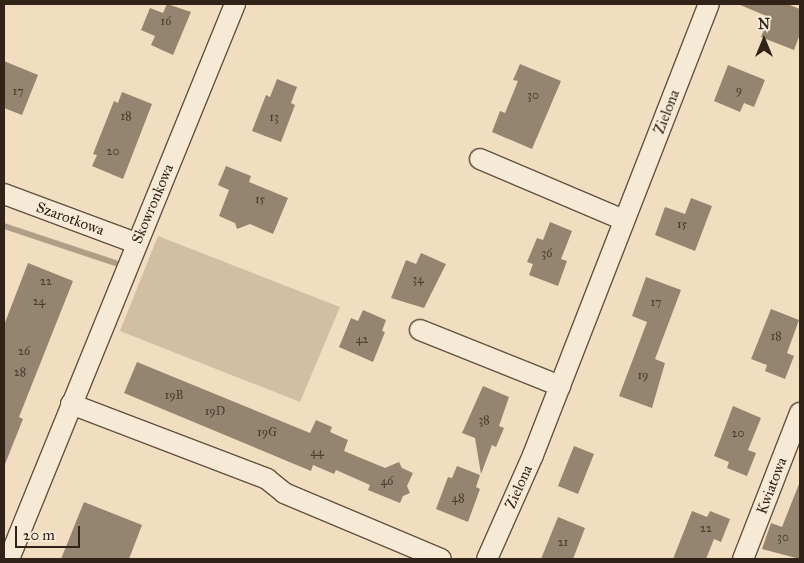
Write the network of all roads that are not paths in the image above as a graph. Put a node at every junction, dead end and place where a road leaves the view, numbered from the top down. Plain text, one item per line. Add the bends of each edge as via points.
1 (235, 4) edge
2 (709, 4) edge
3 (480, 159) dead end
4 (4, 194) edge
5 (624, 220) junction
6 (136, 243) junction
7 (420, 330) dead end
8 (560, 386) junction
9 (71, 404) junction
10 (800, 413) edge
11 (401, 552) edge
12 (9, 559) edge
13 (441, 559) edge
14 (487, 559) edge
15 (743, 559) edge

1 - 6 street, Skowronkowa
2 - 5 street, Zielona
3 - 5 street
4 - 6 street, Szarotkowa
5 - 8 street, Zielona
6 - 9 street, Skowronkowa
7 - 8 street
8 - 14 street, Zielona
9 - 11 street via 266,480 284,493
9 - 12 street, Skowronkowa
10 - 15 street, Kwiatowa
11 - 13 street

